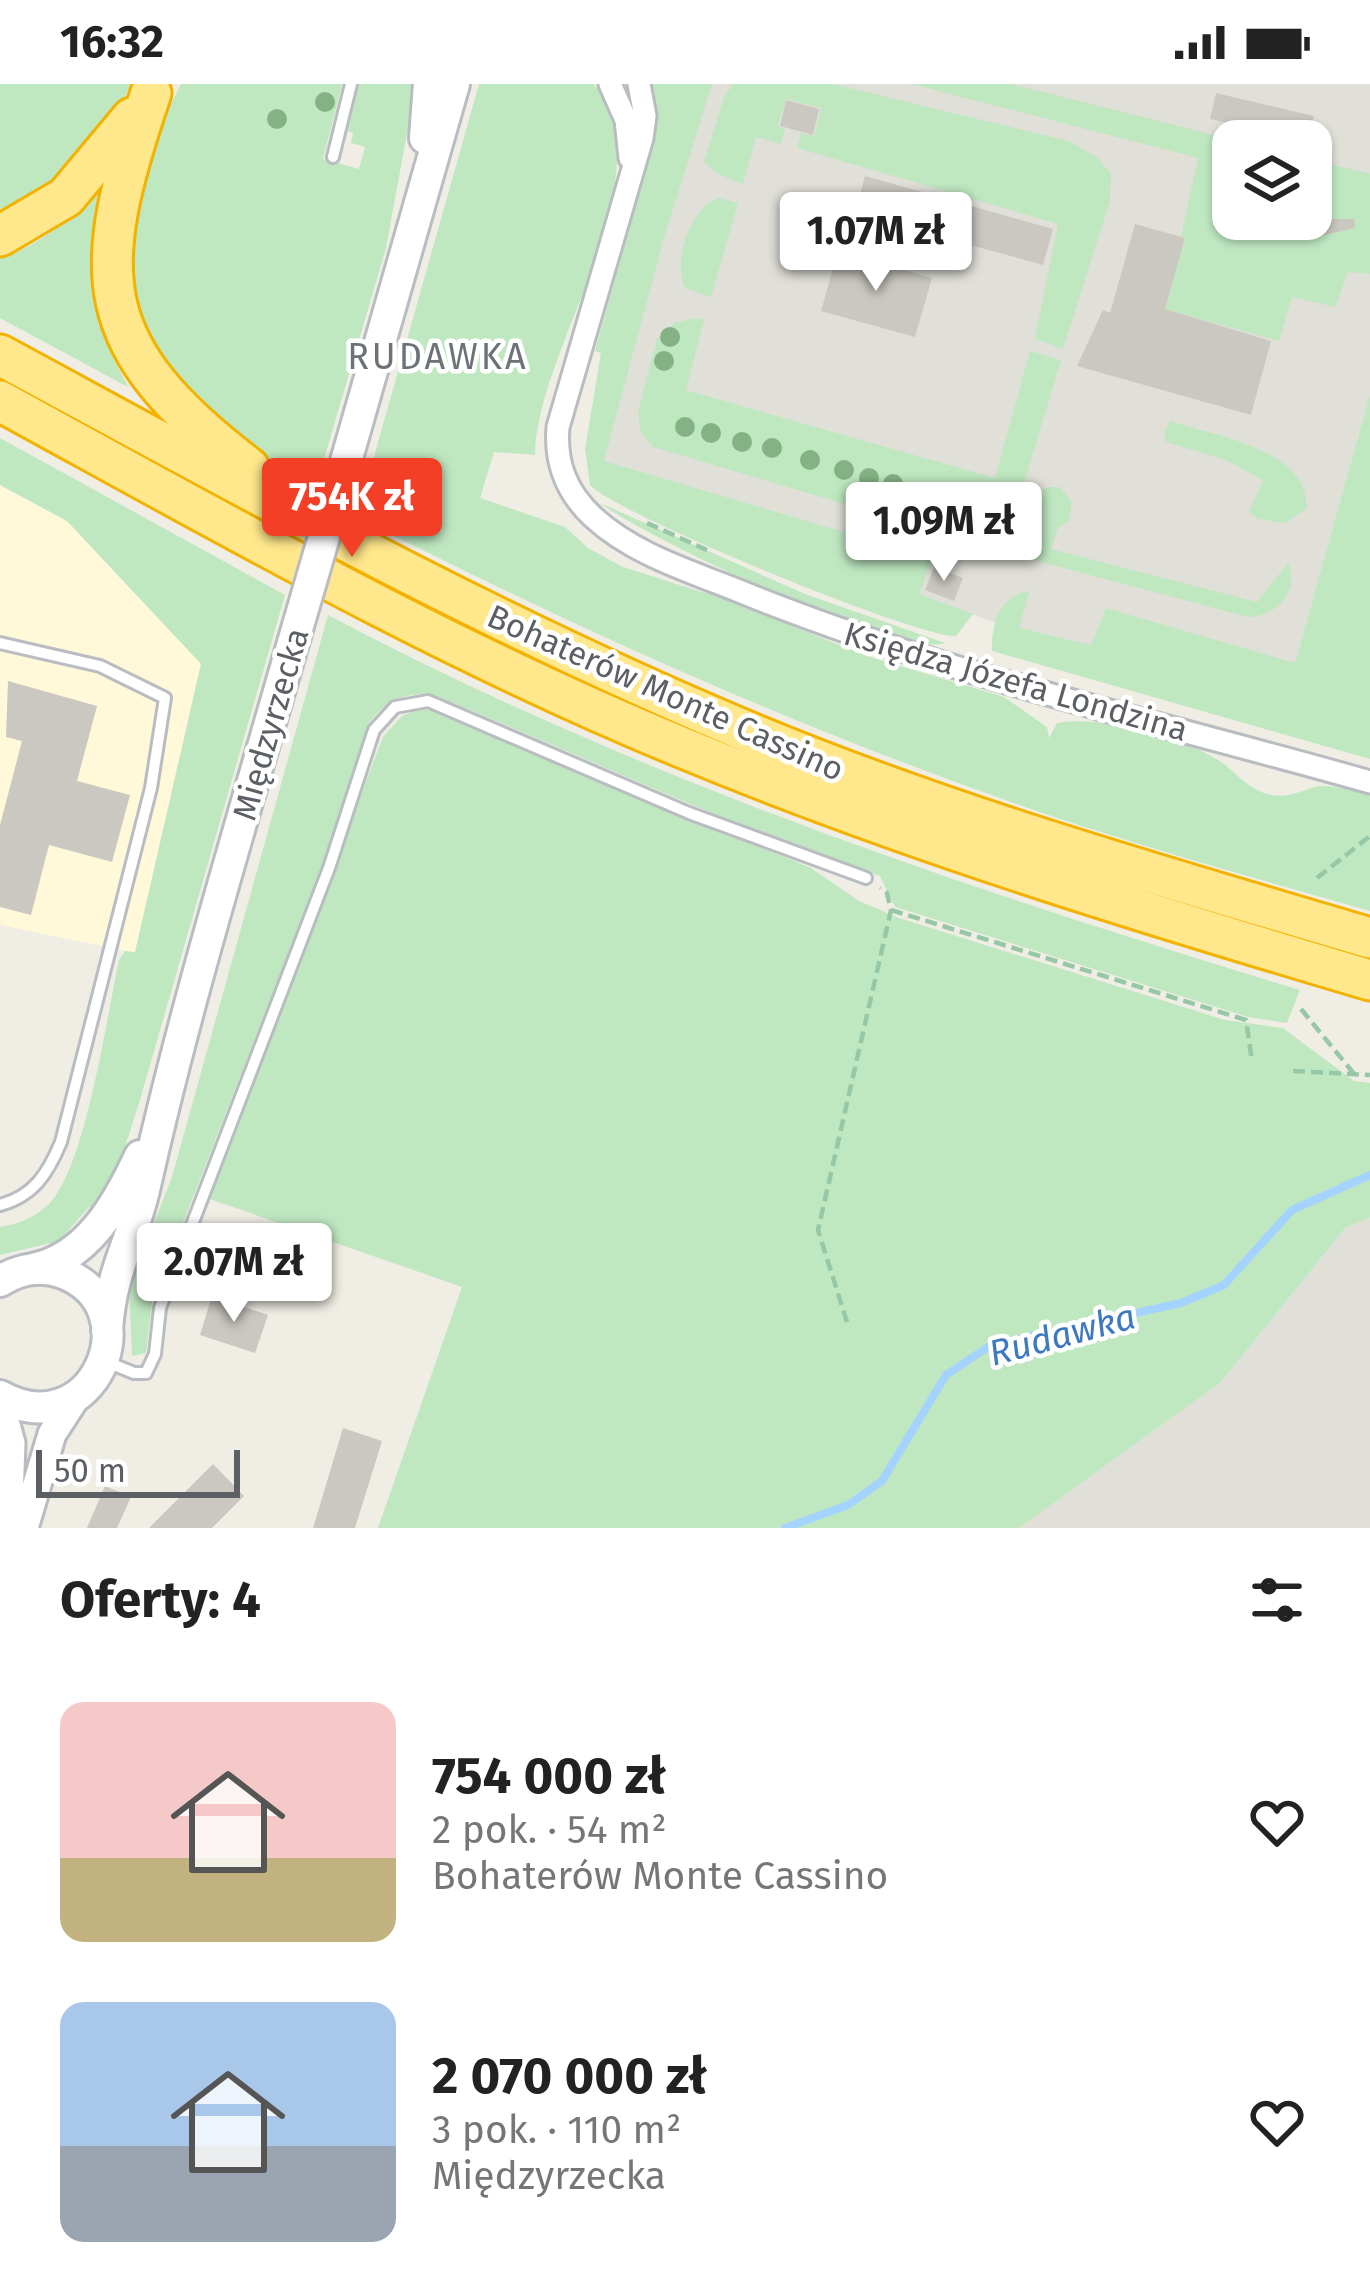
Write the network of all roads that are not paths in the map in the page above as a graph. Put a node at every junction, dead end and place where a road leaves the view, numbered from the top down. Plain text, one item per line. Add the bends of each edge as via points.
1 (351, 84) edge
2 (429, 84) edge
3 (454, 84) edge
4 (610, 84) edge
5 (639, 84) edge
6 (154, 89) edge
7 (333, 157) dead end
8 (421, 192) junction
9 (626, 194) junction
10 (0, 236) edge
11 (0, 355) edge
12 (0, 401) edge
13 (347, 543) junction
14 (0, 643) edge
15 (1370, 782) edge
16 (866, 878) road end
17 (1370, 938) edge
18 (1370, 980) edge
19 (158, 1118) junction
20 (0, 1205) edge
21 (8, 1278) edge
22 (106, 1345) junction
23 (76, 1396) junction
24 (0, 1399) edge
25 (8, 1528) edge
26 (24, 1528) edge

1 - 7 lane
2 - 8 main road, Międzyrzecka
3 - 8 main road, Międzyrzecka
4 - 9 street, Księdza Józefa Londzina via 628,131
5 - 9 street, Księdza Józefa Londzina via 645,116
6 - 10 highway via 66,197
6 - 13 highway via 120,185 110,246 129,338 190,422
8 - 19 main road, Międzyrzecka, bridge via 360,460 293,643
9 - 15 street, Księdza Józefa Londzina via 556,446 566,483 606,528 667,561 892,650
11 - 13 highway, Bohaterów Monte Cassino
12 - 18 highway, Bohaterów Monte Cassino via 406,618 678,746 841,811
13 - 17 highway, Bohaterów Monte Cassino via 616,676 857,775
14 - 20 lane via 100,666 165,698 146,811 61,1142 31,1191
16 - 22 lane via 689,813 428,701 395,707 374,730 160,1309 146,1373 134,1373
19 - 21 main road, Międzyrzecka via 119,1196 83,1243 63,1259
19 - 22 main road, Międzyrzecka via 140,1204 112,1277
21 - 22 main road via 55,1271 83,1286 101,1308
22 - 23 main road
23 - 24 main road via 38,1408
23 - 26 street via 52,1434
24 - 25 street via 11,1443

